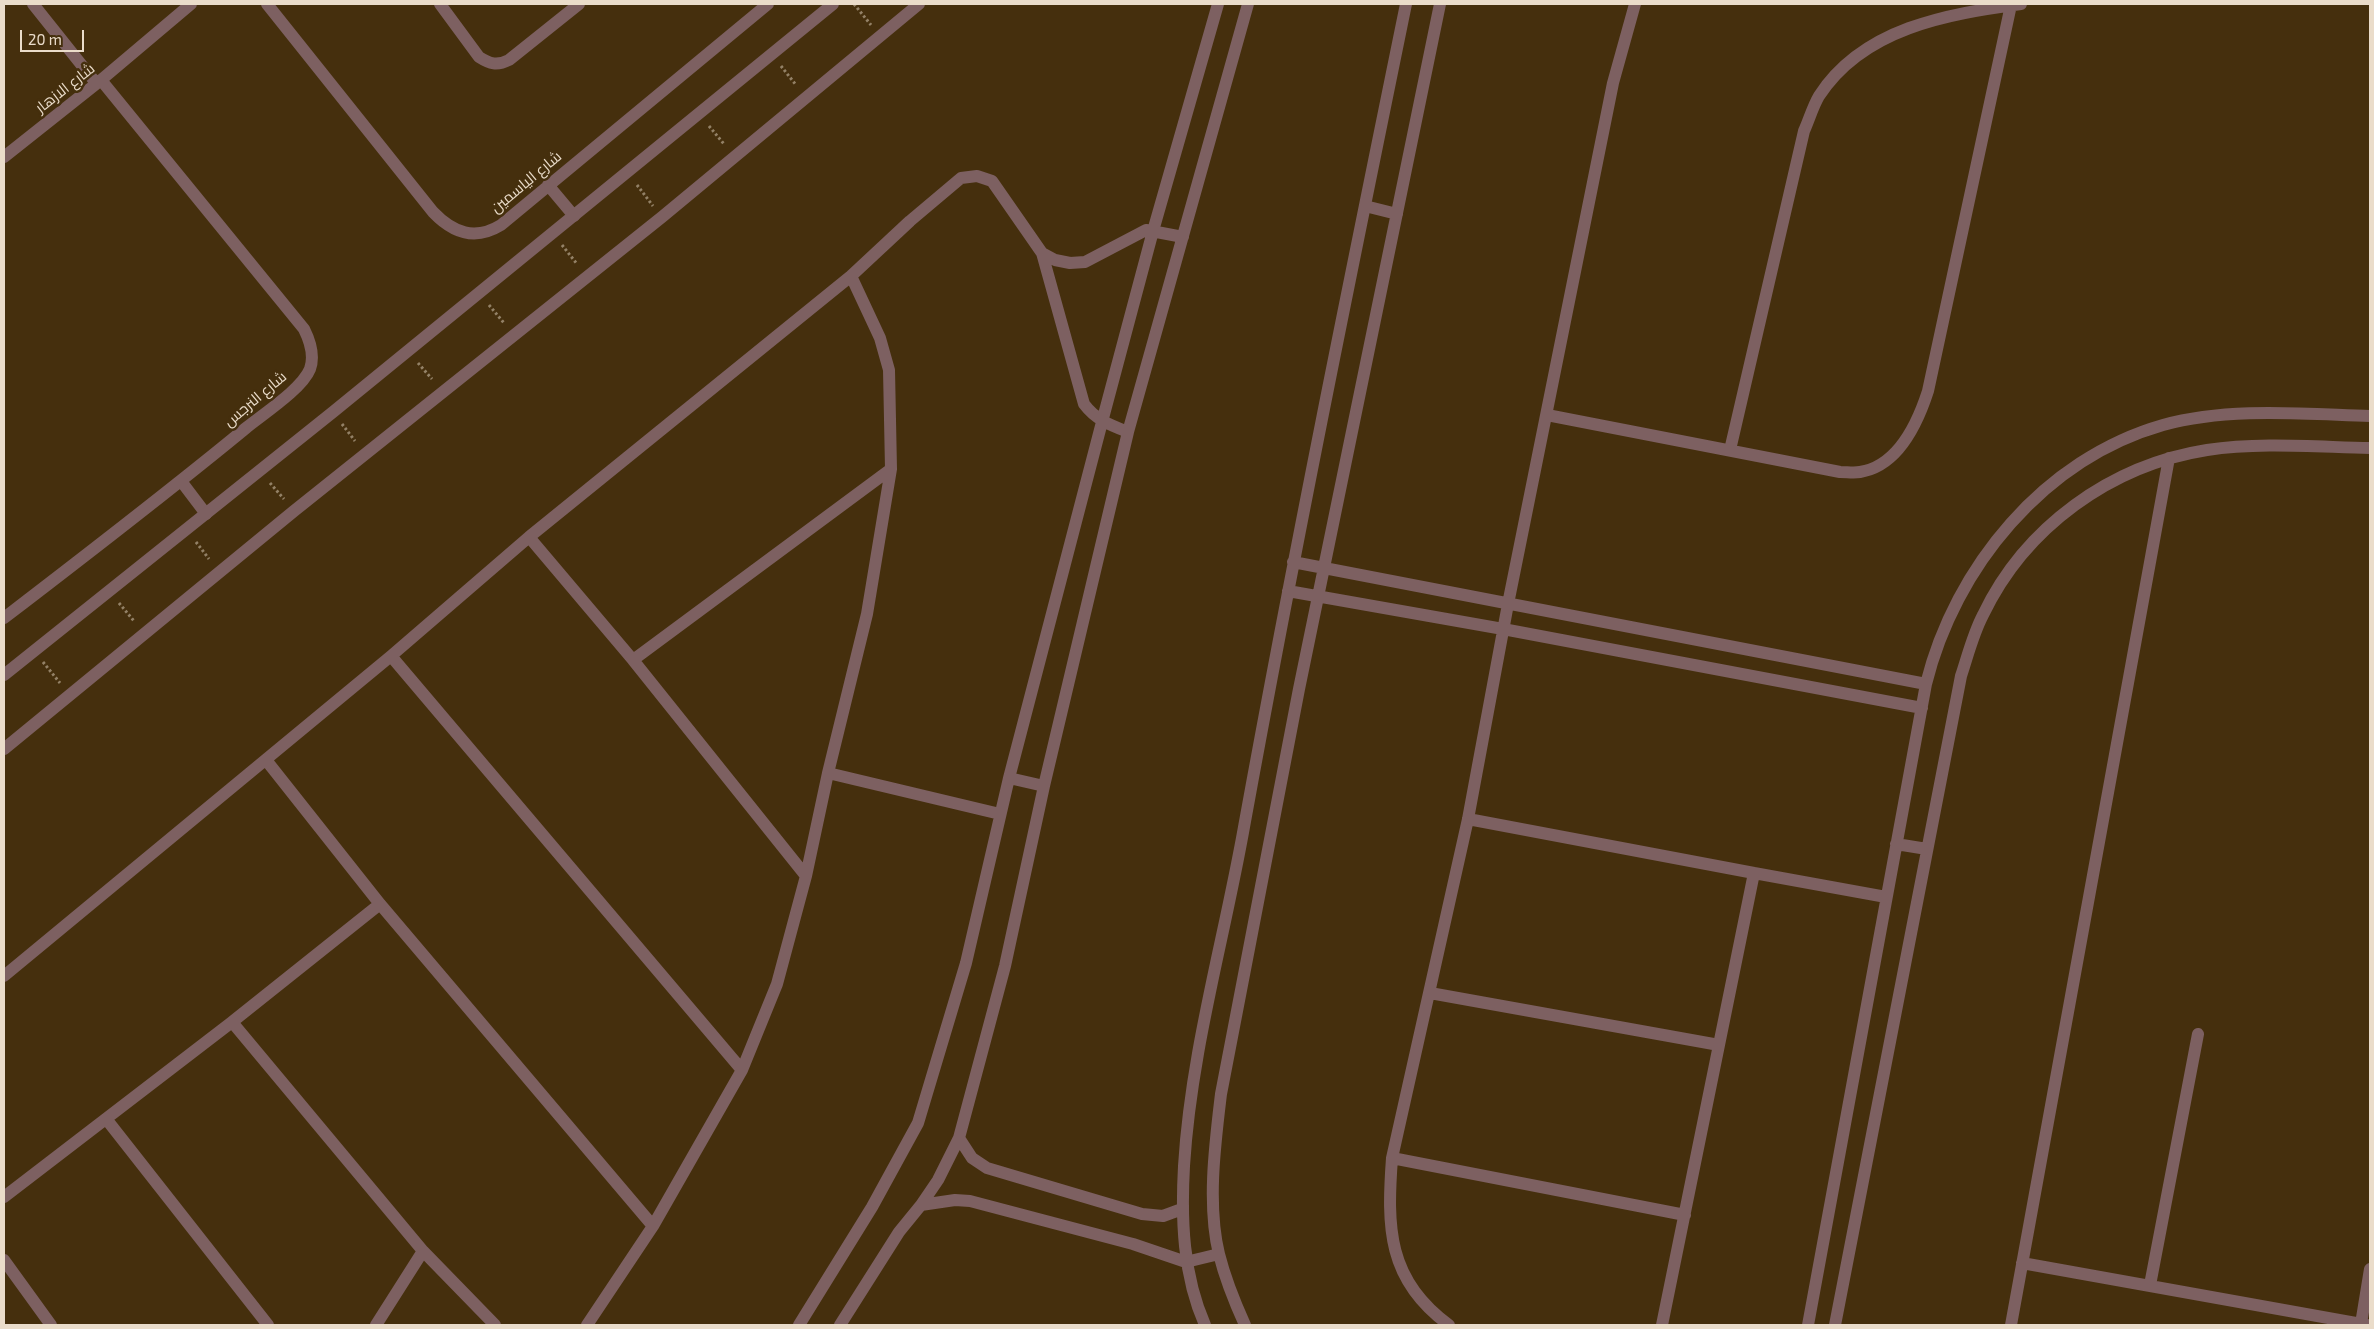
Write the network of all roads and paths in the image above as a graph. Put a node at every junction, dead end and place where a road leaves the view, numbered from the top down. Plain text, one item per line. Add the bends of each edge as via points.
1 (34, 4) edge
2 (191, 4) edge
3 (267, 4) edge
4 (440, 4) edge
5 (579, 4) edge
6 (768, 4) edge
7 (833, 4) edge
8 (854, 4) edge
9 (919, 4) edge
10 (1218, 4) edge
11 (1248, 4) edge
12 (1406, 4) edge
13 (1440, 4) edge
14 (1635, 4) edge
15 (2016, 4) edge
16 (880, 36) junction
17 (771, 54) junction
18 (98, 82) junction
19 (806, 97) junction
20 (698, 114) junction
21 (734, 156) junction
22 (4, 157) edge
23 (628, 172) junction
24 (548, 185) junction
25 (1365, 206) junction
26 (1397, 214) junction
27 (574, 216) junction
28 (662, 217) junction
29 (1153, 230) junction
30 (553, 233) junction
31 (1183, 237) junction
32 (1042, 253) junction
33 (851, 276) junction
34 (588, 277) junction
35 (480, 292) junction
36 (514, 336) junction
37 (408, 351) junction
38 (443, 393) junction
39 (333, 412) junction
40 (1547, 415) junction
41 (2370, 416) edge
42 (1102, 422) junction
43 (1128, 432) junction
44 (2370, 448) edge
45 (1730, 450) junction
46 (365, 455) junction
47 (2169, 458) junction
48 (891, 470) junction
49 (260, 471) junction
50 (181, 481) junction
51 (294, 512) junction
52 (206, 514) junction
53 (186, 530) junction
54 (529, 537) junction
55 (1293, 562) junction
56 (1323, 569) junction
57 (221, 572) junction
58 (108, 591) junction
59 (1288, 591) junction
60 (1318, 596) junction
61 (1508, 604) junction
62 (4, 618) edge
63 (1503, 629) junction
64 (145, 633) junction
65 (33, 650) junction
66 (391, 656) junction
67 (633, 660) junction
68 (4, 675) edge
69 (1926, 684) junction
70 (70, 695) junction
71 (1922, 708) junction
72 (4, 749) edge
73 (266, 760) junction
74 (828, 773) junction
75 (1009, 778) junction
76 (1044, 786) junction
77 (1000, 814) junction
78 (1468, 819) junction
79 (1896, 844) junction
80 (1927, 849) junction
81 (1754, 873) junction
82 (806, 876) junction
83 (1886, 897) junction
84 (380, 904) junction
85 (4, 976) edge
86 (1430, 992) junction
87 (232, 1022) junction
88 (2198, 1034) dead end
89 (1718, 1045) junction
90 (742, 1070) junction
91 (106, 1120) junction
92 (959, 1138) junction
93 (1392, 1158) junction
94 (4, 1197) edge
95 (921, 1205) junction
96 (1182, 1209) junction
97 (1685, 1215) junction
98 (653, 1226) junction
99 (423, 1251) junction
100 (1219, 1254) junction
101 (4, 1260) edge
102 (1186, 1262) junction
103 (2022, 1263) junction
104 (2370, 1269) edge
105 (2150, 1285) junction
106 (51, 1325) edge
107 (268, 1325) edge
108 (376, 1325) edge
109 (495, 1325) edge
110 (587, 1325) edge
111 (800, 1325) edge
112 (840, 1325) edge
113 (1205, 1325) edge
114 (1246, 1325) edge
115 (1449, 1325) edge
116 (1662, 1325) edge
117 (1808, 1325) edge
118 (1835, 1325) edge
119 (2011, 1325) edge
120 (2364, 1325) edge

1 - 18 street, شارع النرجس
2 - 18 street, شارع الازهار
3 - 24 street, شارع الياسمين via 443,222 455,230 468,234 491,231
4 - 5 street via 479,56 500,65
6 - 24 street, شارع الياسمين
7 - 17 street
8 - 16 path
9 - 16 street
10 - 29 street
11 - 31 street
12 - 25 street
13 - 26 street
14 - 40 street via 1613,83
15 - 45 street via 1914,25 1872,46 1843,67 1819,96 1804,131
15 - 45 street via 1928,390 1919,417 1907,436 1893,453 1861,472 1840,472
16 - 19 street
17 - 19 path
17 - 20 street
18 - 22 street, شارع الازهار
18 - 50 street, شارع النرجس via 298,321 310,341 310,369 299,384
19 - 21 street
20 - 21 path
20 - 23 street
21 - 28 street
23 - 27 street
23 - 28 path
24 - 27 street
25 - 26 street
25 - 55 street
26 - 56 street
27 - 30 street
28 - 34 street
29 - 31 street
29 - 32 street via 1140,232 1085,262 1063,262
29 - 42 street
30 - 34 path
30 - 35 street
31 - 43 street
32 - 33 street via 992,180 970,176 962,178 910,221
32 - 42 street via 1079,392 1084,404
33 - 48 street via 880,338 889,370
33 - 54 street
34 - 36 street
35 - 36 path
35 - 37 street
36 - 38 street
37 - 38 path
37 - 39 street
38 - 46 street
39 - 46 path
39 - 49 street
40 - 45 street
40 - 61 street
41 - 69 street via 2238,415 2195,419 2138,434 2074,467 2008,524 1983,558 1943,631
42 - 43 street
42 - 75 street
43 - 76 street
44 - 47 street via 2259,446 2207,450
46 - 51 street
47 - 80 street via 2130,472 2066,511 2033,542 2008,573 1983,614 1970,646
47 - 103 street
48 - 67 street
48 - 74 street via 867,614
49 - 51 path
49 - 52 street
50 - 52 street
50 - 62 street, شارع النرجس
51 - 57 street
52 - 53 street
53 - 57 path
53 - 58 street
54 - 66 street
54 - 67 street
55 - 56 street
55 - 59 street
56 - 60 street
56 - 61 street
57 - 64 street
58 - 64 path
58 - 65 street
59 - 60 street
59 - 96 street via 1203,1022 1187,1116
60 - 63 street
60 - 100 street via 1236,1008 1222,1094 1214,1151 1214,1206
61 - 63 street
61 - 69 street
63 - 71 street
63 - 78 street
64 - 70 street
65 - 68 street
65 - 70 path
66 - 73 street
66 - 90 street
67 - 82 street
69 - 71 street
70 - 72 street
71 - 79 street
73 - 84 street
73 - 85 street
74 - 77 street
74 - 82 street
75 - 76 street
75 - 77 street
76 - 92 street via 1005,966
77 - 111 street via 966,963 918,1123 872,1207
78 - 81 street
78 - 86 street
79 - 80 street
79 - 83 street
80 - 118 street
81 - 83 street
81 - 89 street
82 - 90 street via 777,984
83 - 117 street
84 - 87 street
84 - 98 street
86 - 89 street
86 - 93 street
87 - 91 street
87 - 99 street
88 - 105 street
89 - 97 street
90 - 98 street
91 - 94 street
91 - 107 street
92 - 95 street
92 - 96 street via 972,1158 987,1168 1142,1214 1163,1216
93 - 97 street
93 - 115 street via 1389,1205 1392,1241 1403,1274 1419,1299
95 - 102 street via 970,1201 1133,1244
95 - 112 street via 899,1232
96 - 102 street
97 - 116 street
98 - 110 street
99 - 108 street
99 - 109 street
100 - 102 street
100 - 114 street
101 - 106 street
102 - 113 street
103 - 105 street
103 - 119 street
104 - 120 street
105 - 120 street

